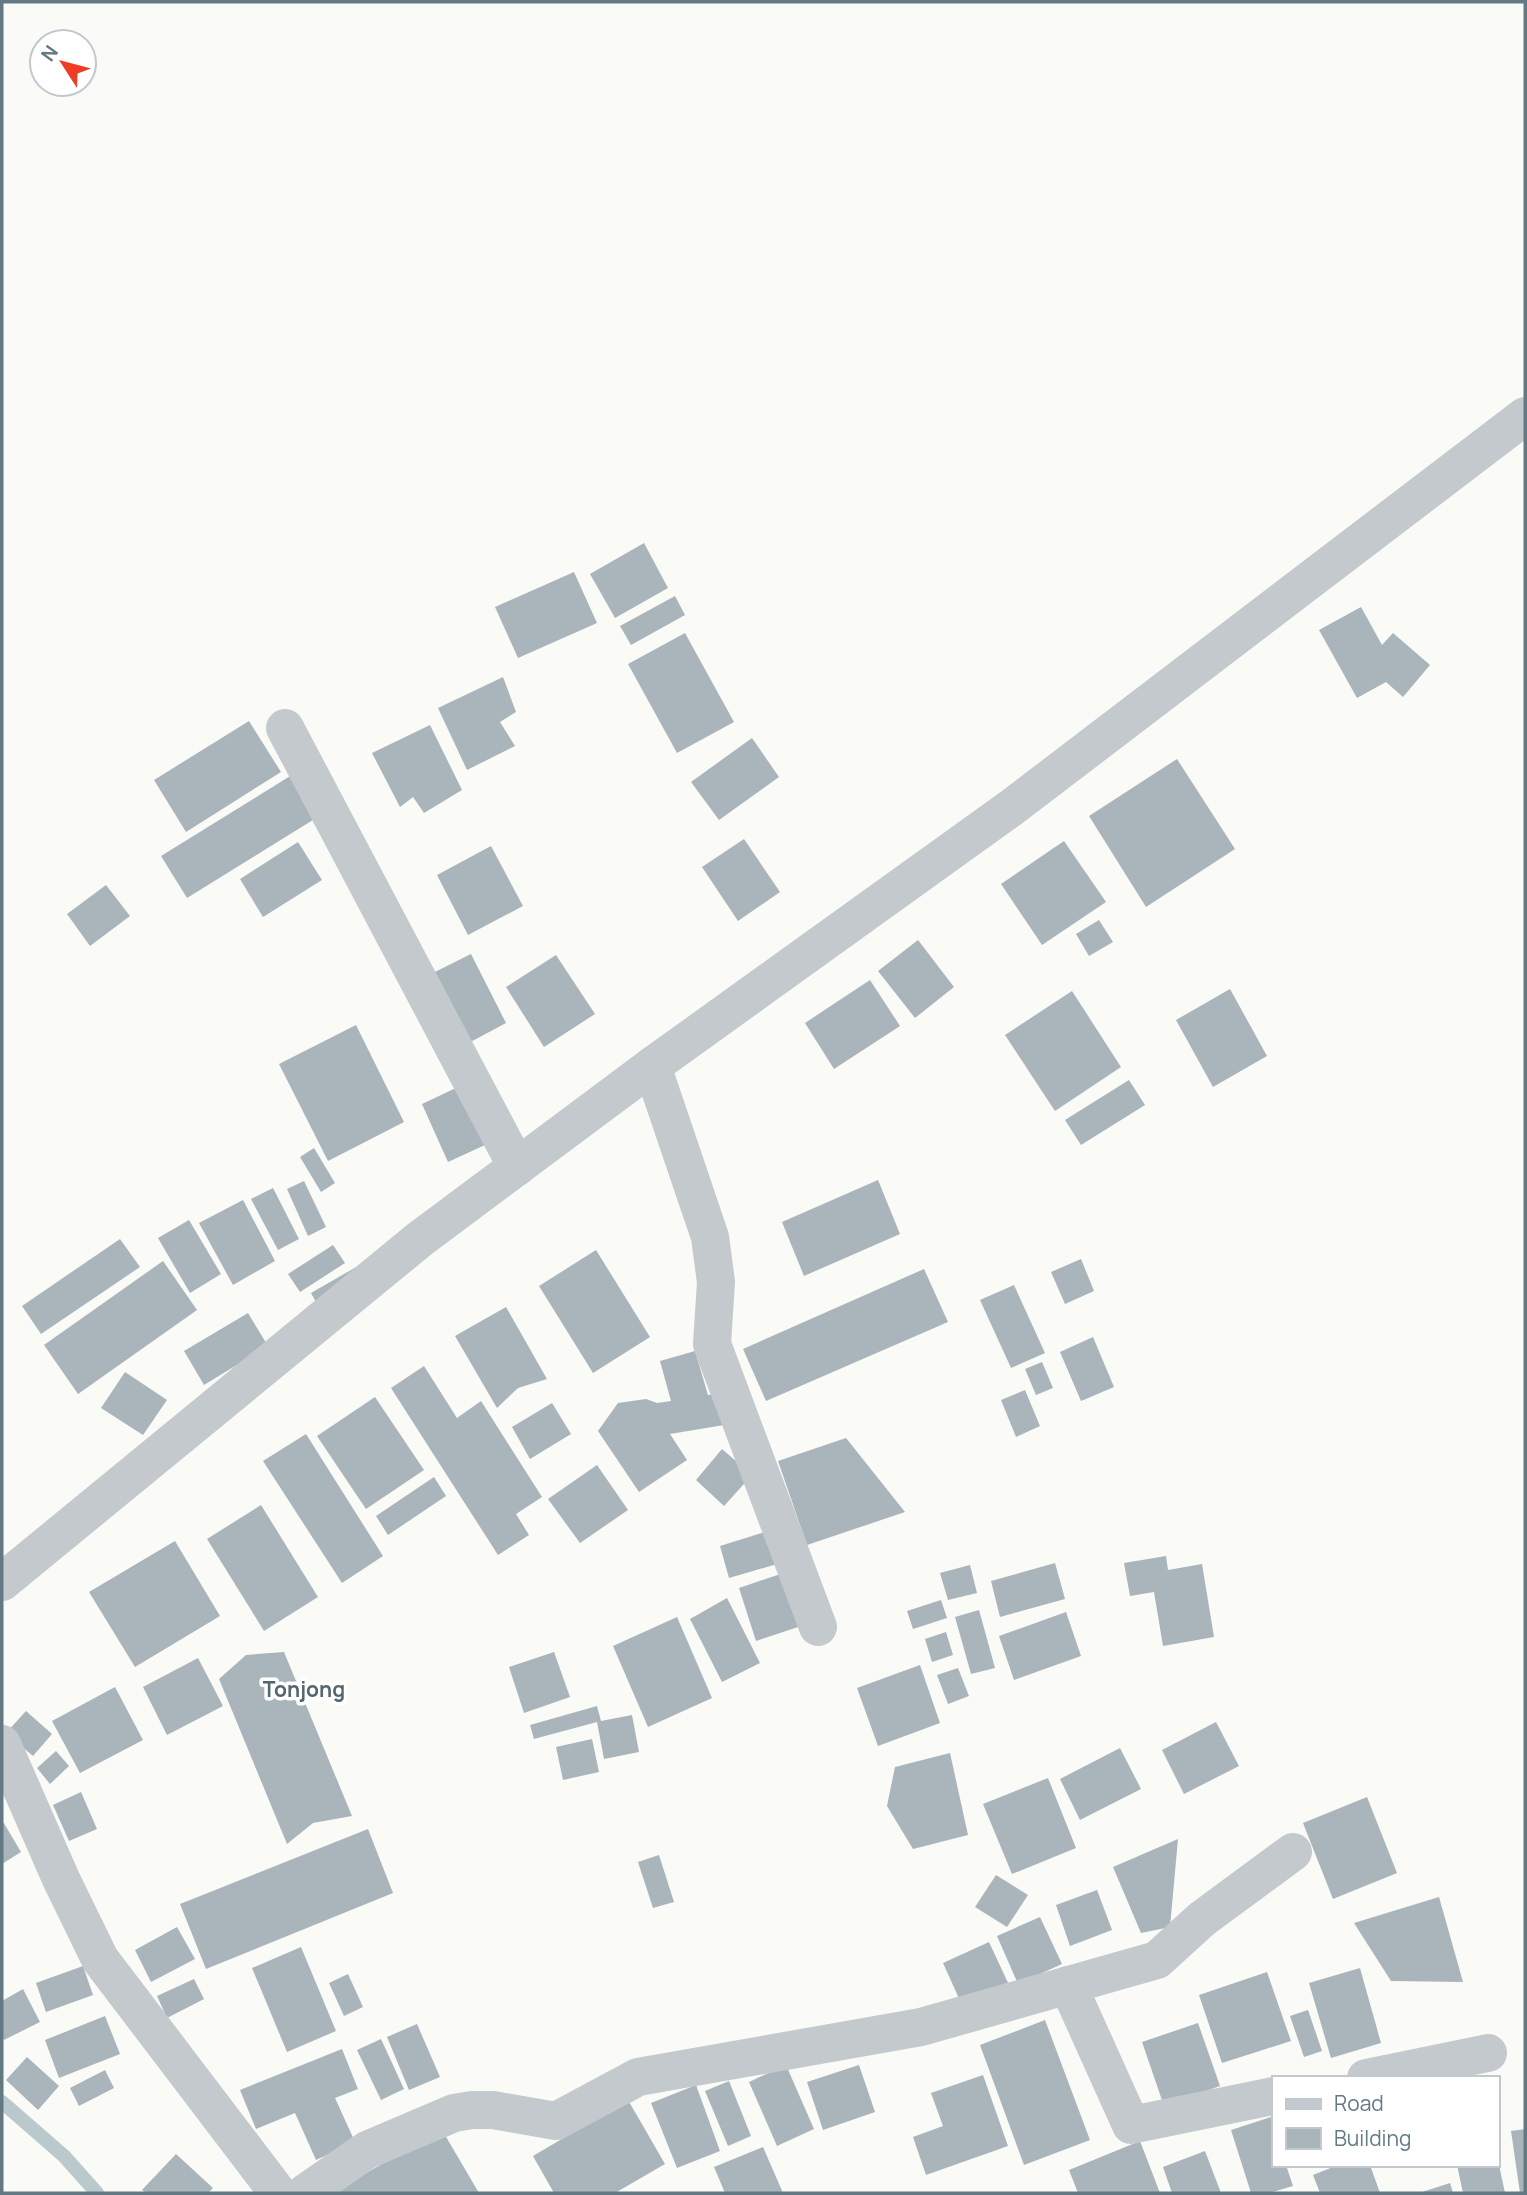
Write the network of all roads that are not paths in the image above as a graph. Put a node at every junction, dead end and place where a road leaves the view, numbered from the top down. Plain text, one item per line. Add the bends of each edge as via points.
1 (1525, 416) edge
2 (285, 729) dead end
3 (652, 1066) junction
4 (517, 1167) junction
5 (2, 1582) edge
6 (818, 1627) dead end
7 (2, 1744) edge
8 (1293, 1852) dead end
9 (1068, 1985) junction
10 (1488, 2053) dead end
11 (1376, 2076) edge
12 (1272, 2096) edge
13 (278, 2193) edge
14 (305, 2193) edge

1 - 3 street via 1011,808
2 - 4 street
3 - 4 street
3 - 6 street via 710,1237 716,1282 712,1344
4 - 5 street via 420,1240
7 - 13 street via 100,1959
8 - 9 street via 1202,1919 1157,1960
9 - 12 street via 1131,2125
9 - 14 street via 921,2027 638,2077 556,2121 493,2110 454,2113 367,2150
10 - 11 street

